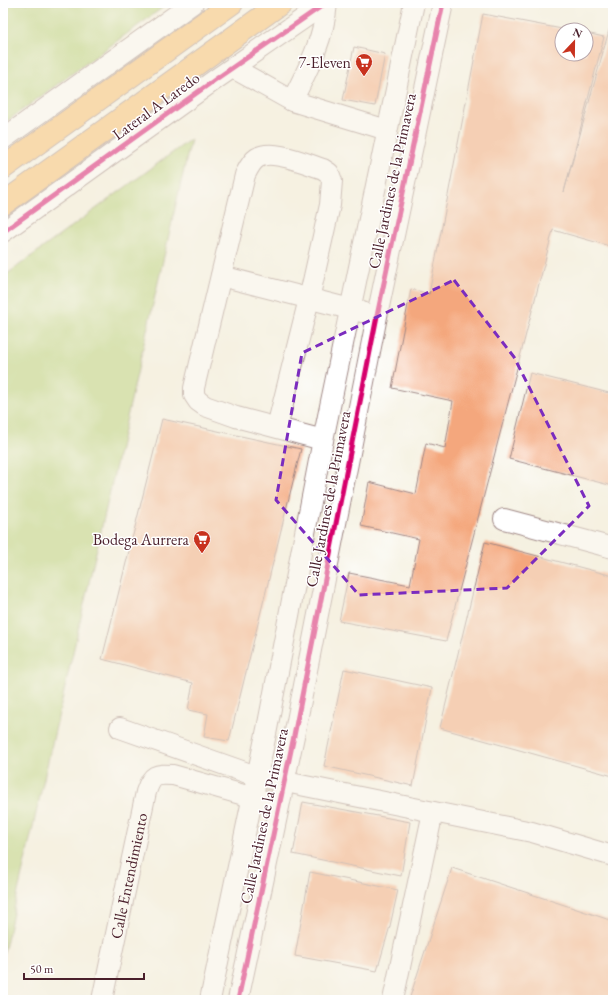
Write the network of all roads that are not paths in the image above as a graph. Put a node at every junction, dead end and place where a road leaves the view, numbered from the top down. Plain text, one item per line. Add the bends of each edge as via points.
1 (193, 3) edge
2 (232, 3) edge
3 (281, 3) edge
4 (326, 3) edge
5 (414, 3) edge
6 (444, 3) edge
7 (233, 68) junction
8 (292, 101) junction
9 (388, 130) junction
10 (3, 140) edge
11 (10, 163) edge
12 (3, 204) edge
13 (3, 232) edge
14 (221, 276) junction
15 (309, 299) junction
16 (350, 308) junction
17 (377, 316) junction
18 (277, 427) junction
19 (323, 440) junction
20 (504, 519) dead end
21 (613, 548) edge
22 (120, 728) dead end
23 (267, 729) junction
24 (294, 736) junction
25 (256, 776) junction
26 (284, 782) junction
27 (252, 797) junction
28 (279, 805) junction
29 (433, 812) junction
30 (613, 856) edge
31 (102, 1000) edge
32 (210, 1000) edge
33 (238, 1000) edge
34 (393, 1000) edge

1 - 10 street
2 - 11 highway
3 - 12 highway
4 - 7 street, Lateral A Laredo
4 - 8 street via 316,52
5 - 9 street, Calle Jardines de la Primavera
6 - 17 street, Calle Jardines de la Primavera
7 - 8 street
7 - 13 street, Lateral A Laredo
8 - 9 street
9 - 16 street, Calle Jardines de la Primavera
14 - 15 street
14 - 15 street via 251,164 266,154 277,155 323,169 329,173 332,181 330,205
14 - 18 street via 194,394 198,402 205,406
15 - 16 street
15 - 18 street
16 - 17 street
16 - 19 street, Calle Jardines de la Primavera
17 - 24 street, Calle Jardines de la Primavera
18 - 19 street
19 - 23 street, Calle Jardines de la Primavera
20 - 21 street
22 - 25 street
23 - 24 street
23 - 25 street, Calle Jardines de la Primavera
24 - 26 street, Calle Jardines de la Primavera
25 - 26 street
25 - 27 street, Calle Jardines de la Primavera
26 - 28 street, Calle Jardines de la Primavera
26 - 29 street
27 - 28 street
27 - 31 street, Calle Entendimiento via 173,775 153,776 146,792
27 - 32 street, Calle Jardines de la Primavera
28 - 33 street, Calle Jardines de la Primavera
29 - 30 street via 532,832
29 - 34 street

